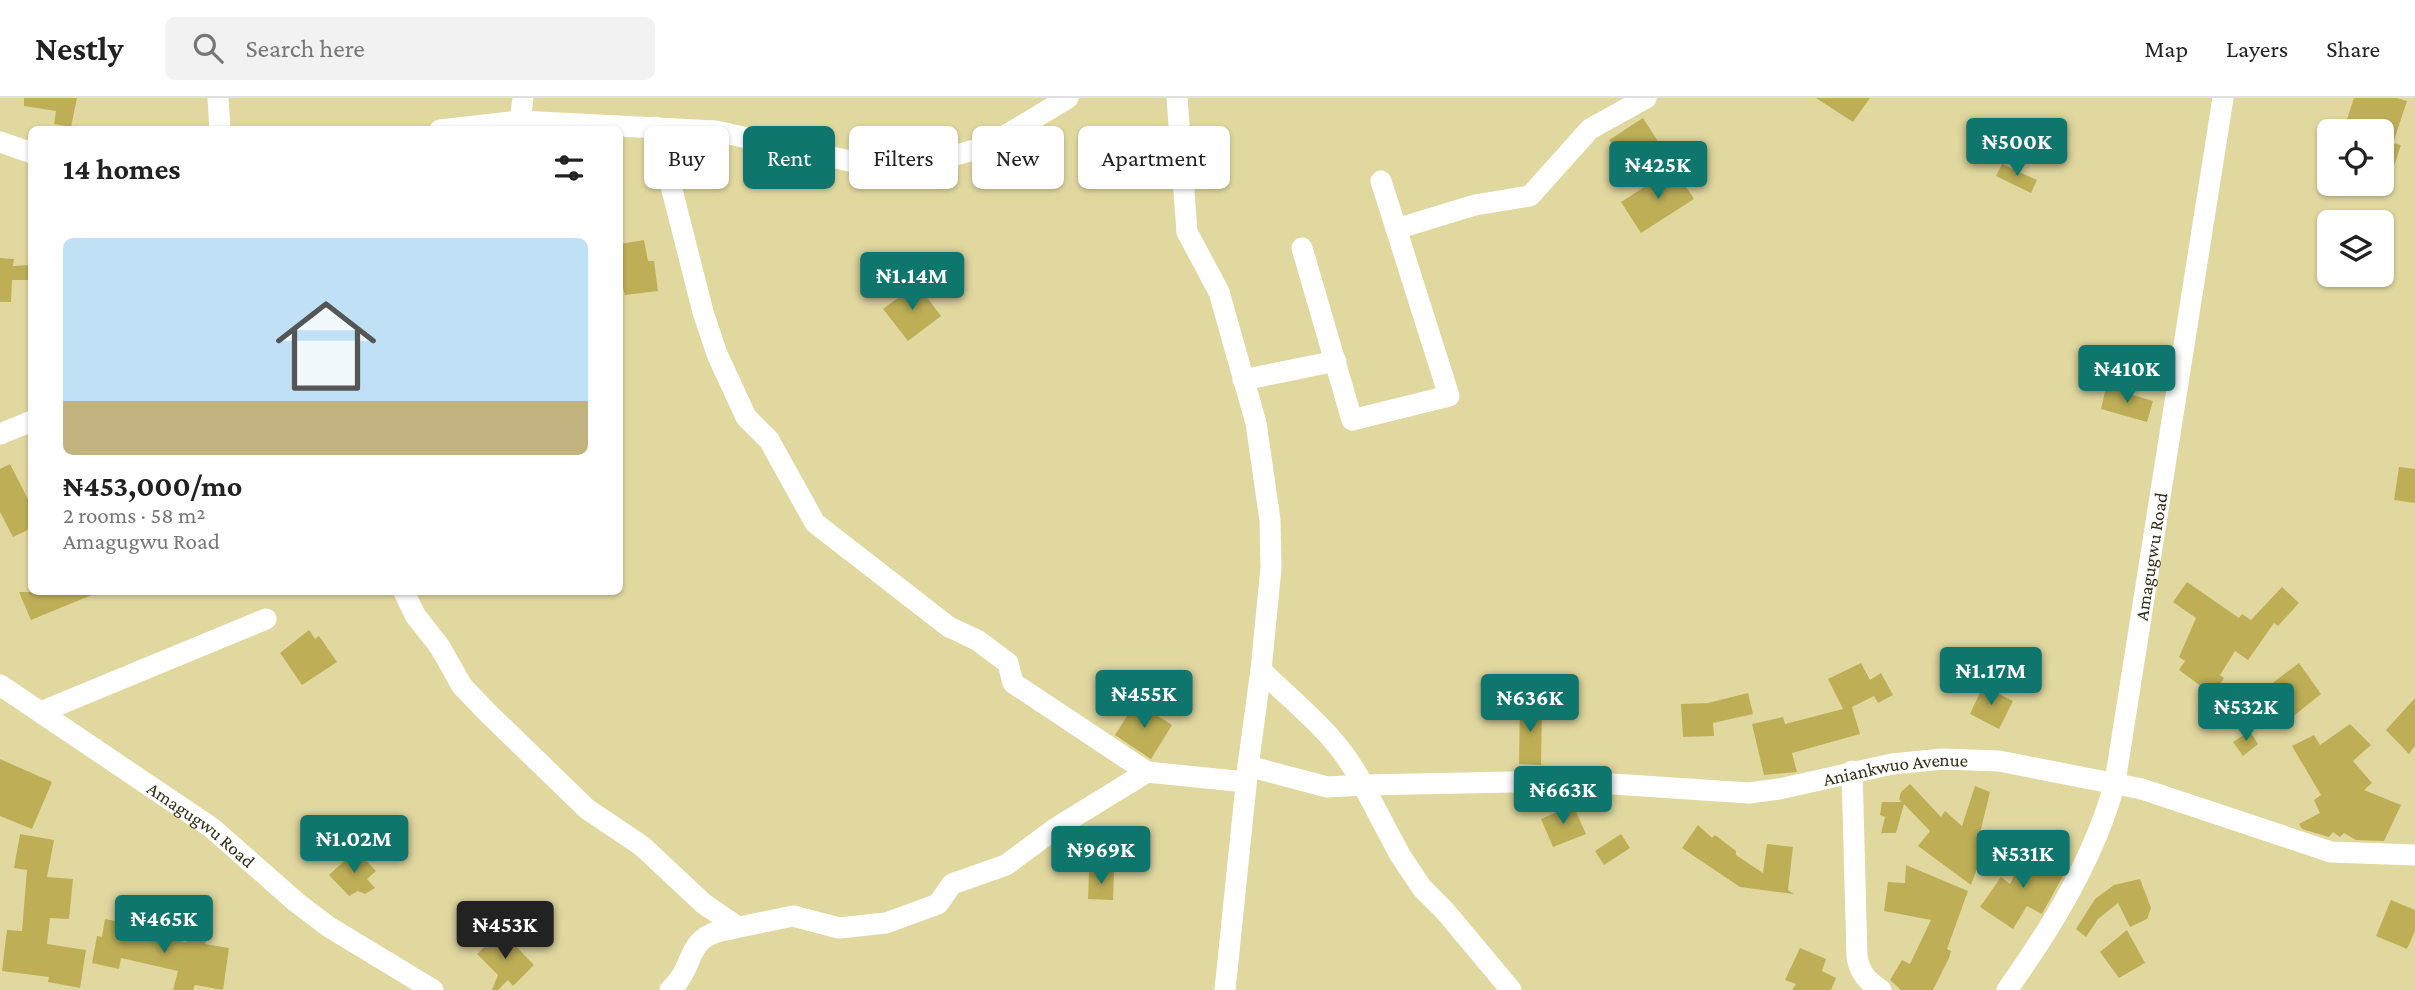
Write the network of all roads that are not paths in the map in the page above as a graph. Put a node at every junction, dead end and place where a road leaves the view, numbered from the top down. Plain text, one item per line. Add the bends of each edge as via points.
1 (218, 98) edge
2 (523, 98) edge
3 (1068, 98) edge
4 (1177, 98) edge
5 (1646, 98) edge
6 (2223, 98) edge
7 (520, 121) junction
8 (219, 126) edge
9 (476, 126) edge
10 (644, 126) edge
11 (729, 134) edge
12 (0, 142) edge
13 (28, 152) edge
14 (1381, 181) dead end
15 (671, 189) edge
16 (1396, 229) junction
17 (1302, 248) dead end
18 (1336, 361) junction
19 (1243, 380) junction
20 (28, 423) edge
21 (0, 434) edge
22 (405, 595) edge
23 (266, 619) dead end
24 (1261, 670) junction
25 (0, 685) edge
26 (41, 712) junction
27 (1852, 771) junction
28 (1147, 772) junction
29 (1247, 774) junction
30 (2115, 782) junction
31 (1363, 785) junction
32 (2415, 855) edge
33 (730, 929) junction
34 (433, 990) edge
35 (670, 990) edge
36 (1226, 990) edge
37 (1511, 990) edge
38 (1881, 990) edge
39 (2007, 990) edge

1 - 8 street
2 - 7 street
3 - 11 street via 988,146 917,166 876,167
4 - 19 street via 1187,232 1219,292
5 - 16 street via 1590,129 1530,196 1475,205
6 - 30 street, Amagugwu Road
7 - 9 street
7 - 10 street
12 - 13 street
14 - 16 street
15 - 28 street via 717,354 746,417 769,440 815,523 949,627 1008,663 1013,683
16 - 18 street via 1449,396 1352,421
17 - 18 street
18 - 19 street
19 - 24 street via 1256,424 1270,520 1271,568
20 - 21 street
22 - 33 street via 475,701 587,809 642,846 704,904 728,918
23 - 26 street
24 - 29 street
24 - 31 street via 1318,721
25 - 26 street, Amagugwu Road
26 - 34 street, Amagugwu Road via 212,828 329,927
27 - 30 street, Aniankwuo Avenue via 1943,759 1999,761
27 - 31 street, Aniankwuo Avenue via 1749,793 1567,781
27 - 38 street via 1857,957 1860,970
28 - 29 street, Aniankwuo Avenue
28 - 33 street via 1006,864 952,884 937,904 886,923 839,928 793,916
29 - 31 street, Aniankwuo Avenue via 1327,787
29 - 36 street
30 - 32 street, Aniankwuo Avenue via 2330,852
30 - 39 street, Amagugwu Road via 2103,826 2067,895
31 - 37 street via 1422,888
33 - 35 street via 702,937

